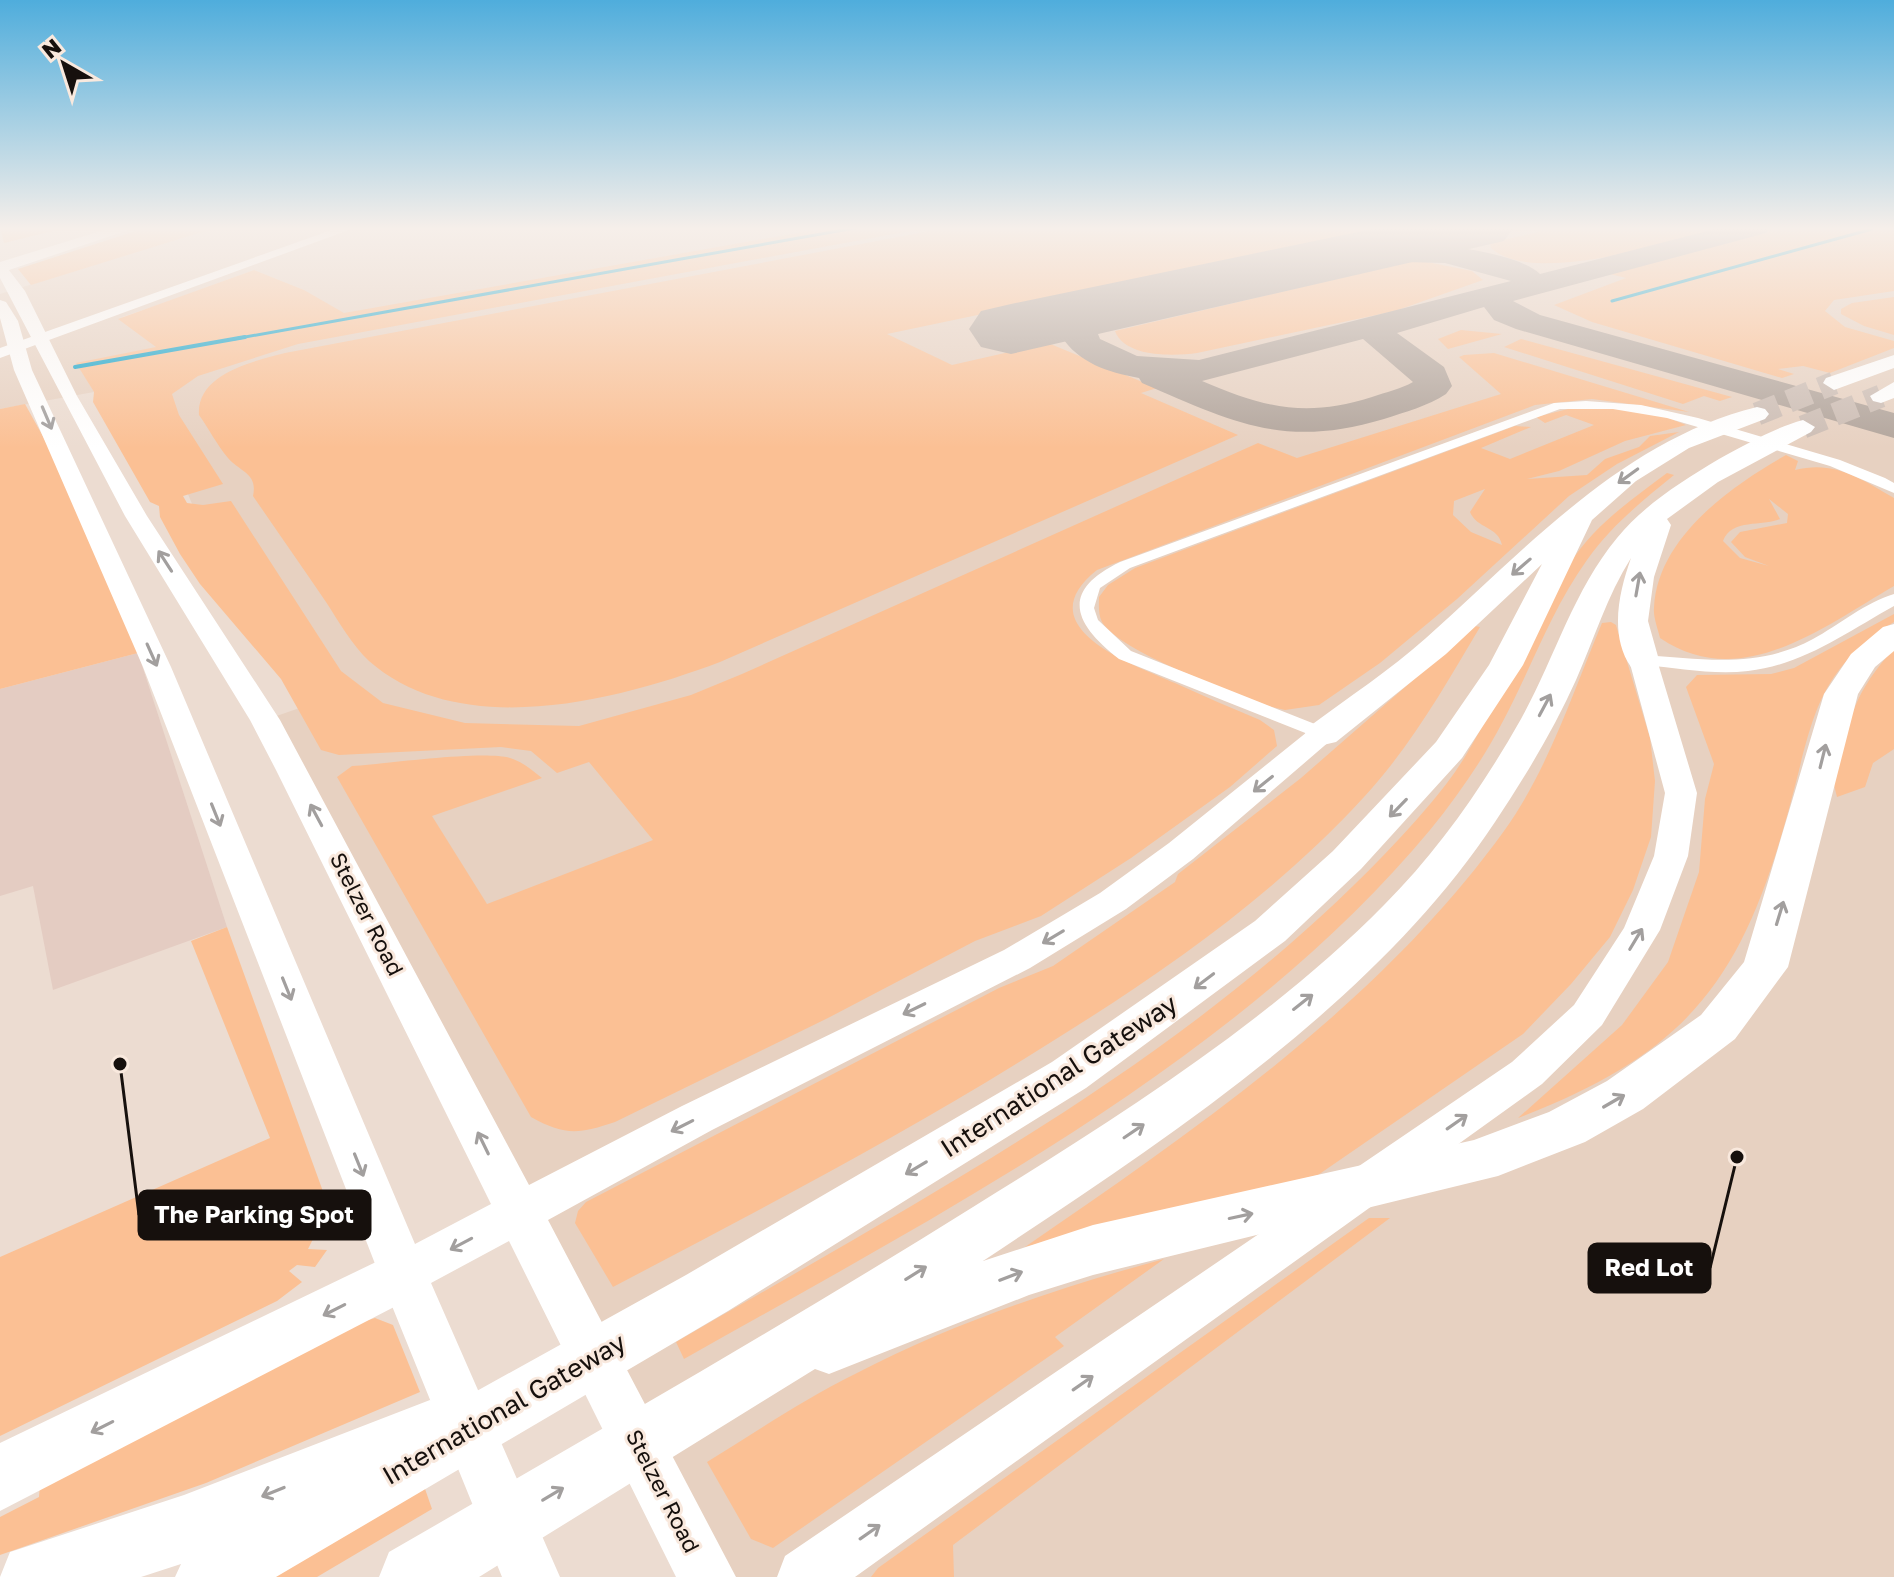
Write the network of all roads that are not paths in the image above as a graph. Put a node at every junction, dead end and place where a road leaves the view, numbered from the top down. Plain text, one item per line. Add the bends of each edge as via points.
1 (18, 301) edge
2 (146, 301) edge
3 (0, 305) edge
4 (20, 346) edge
5 (1894, 361) edge
6 (1834, 383) tunnel mouth
7 (1757, 414) tunnel mouth
8 (1803, 427) tunnel mouth
9 (1894, 489) edge
10 (1663, 512) junction
11 (1580, 516) junction
12 (1894, 599) edge
13 (1894, 634) edge
14 (1643, 660) junction
15 (1323, 734) junction
16 (518, 1213) junction
17 (403, 1274) junction
18 (755, 1374) junction
19 (354, 1477) junction
20 (0, 1478) edge
21 (35, 1577) edge
22 (210, 1577) edge
23 (414, 1577) edge
24 (531, 1577) edge
25 (707, 1577) edge
26 (806, 1577) edge

1 - 4 main road, Stelzer Road
2 - 4 main road
3 - 4 main road, Stelzer Road
16 -> 4 main road, Stelzer Road via 271,732 68,396
4 -> 17 main road, Stelzer Road via 23,370 157,667
5 - 6 highway
7 -> 11 highway, International Gateway via 1652,459
8 - 10 highway via 1730,461
9 - 15 street via 1853,470 1681,417 1613,404 1575,404 1543,410 1125,565 1093,583 1084,606 1087,619 1125,655
14 -> 10 highway via 1632,621 1648,542
18 -> 10 highway via 1029,1203 1176,1102 1374,940 1420,894 1509,774 1609,568 1631,539
11 -> 15 highway via 1435,647
11 -> 19 highway, International Gateway via 1506,665 1449,750 1357,851 1270,931 1069,1075 707,1293 537,1390
12 - 14 street via 1793,654 1762,664
18 -> 13 highway via 1021,1272 1165,1232 1479,1161 1545,1137 1625,1095 1698,1045 1765,967 1841,694 1863,661
26 -> 14 main road via 1527,1073 1588,1015 1642,930 1671,856 1681,793
15 -> 16 main road via 1124,893 1017,959
16 -> 17 main road
16 - 25 main road, Stelzer Road
17 -> 20 highway
17 - 24 main road, Stelzer Road
23 -> 18 highway
19 -> 21 highway
19 - 22 highway, International Gateway

